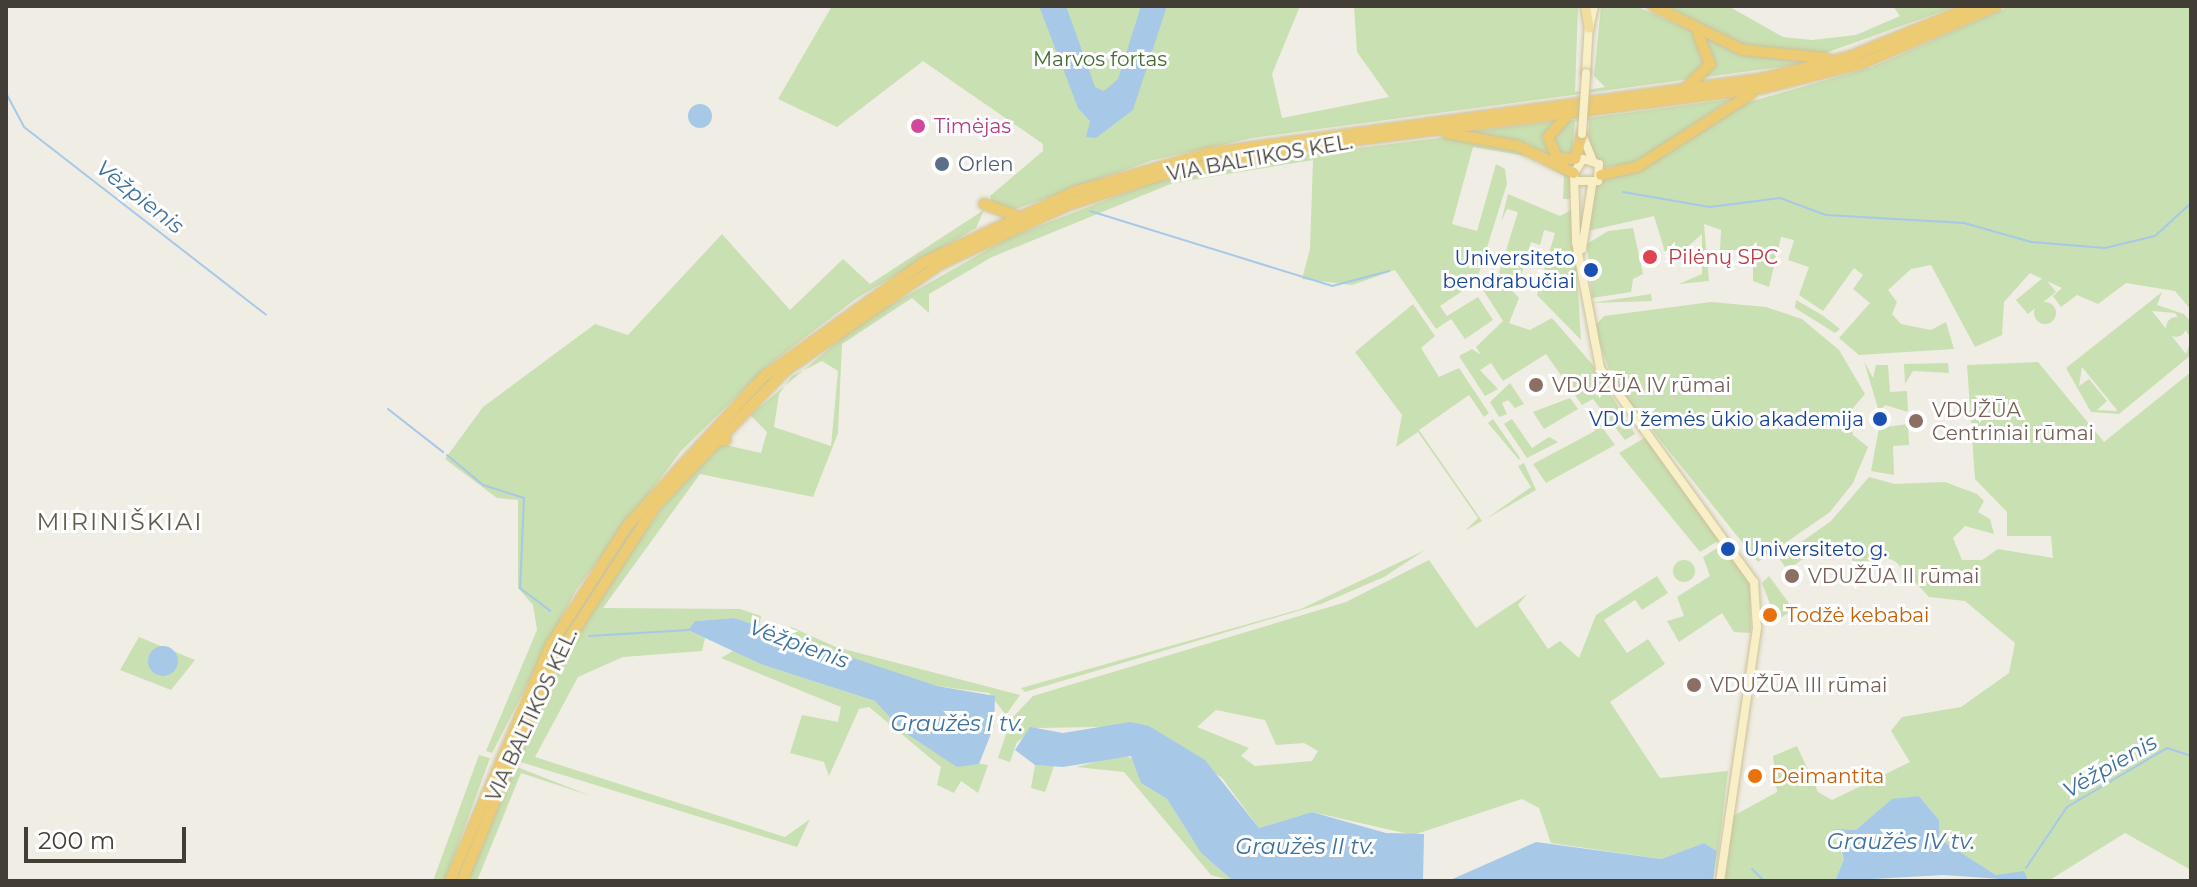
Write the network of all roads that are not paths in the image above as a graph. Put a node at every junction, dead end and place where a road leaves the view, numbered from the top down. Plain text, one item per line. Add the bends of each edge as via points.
1 (1589, 6) edge
2 (1653, 6) edge
3 (1974, 6) edge
4 (1996, 6) edge
5 (1589, 28) joint
6 (1690, 28) junction
7 (1852, 56) junction
8 (1763, 88) junction
9 (1679, 91) junction
10 (1571, 114) junction
11 (1432, 131) junction
12 (1582, 134) junction
13 (1592, 159) junction
14 (1579, 161) junction
15 (1601, 175) junction
16 (1576, 177) junction
17 (1592, 185) junction
18 (1017, 216) junction
19 (978, 233) junction
20 (1583, 273) junction
21 (744, 409) junction
22 (744, 423) dead end
23 (726, 440) dead end
24 (710, 443) junction
25 (509, 743) junction
26 (496, 774) junction
27 (450, 881) edge
28 (462, 881) edge
29 (1720, 881) edge

1 - 5 main road
2 - 6 highway
3 - 7 highway, VIA BALTIKOS KEL.
4 - 8 highway, VIA BALTIKOS KEL. via 1878,58
5 - 12 main road, bridge
6 - 7 highway via 1759,55
6 - 9 highway via 1706,44 1710,64
7 - 9 highway, VIA BALTIKOS KEL.
8 - 10 highway, VIA BALTIKOS KEL.
8 - 15 highway via 1706,117 1637,167
9 - 18 highway, VIA BALTIKOS KEL. via 1209,153
10 - 11 highway, VIA BALTIKOS KEL.
10 - 12 highway via 1552,128 1552,153 1572,161
11 - 16 highway via 1518,146
11 - 21 highway, VIA BALTIKOS KEL. via 1214,162 1068,205 890,295
12 - 13 main road
12 - 14 main road
13 - 14 main road
13 - 15 main road
14 - 16 main road
15 - 17 main road
16 - 17 main road
16 - 20 main road
17 - 20 main road via 1584,206
18 - 19 highway, VIA BALTIKOS KEL.
18 - 19 highway via 984,204 987,219
19 - 25 highway, VIA BALTIKOS KEL. via 824,328 692,448 582,592
20 - 29 main road via 1600,368 1754,582 1757,628
21 - 22 highway
21 - 24 highway, VIA BALTIKOS KEL.
23 - 24 highway
24 - 25 highway, VIA BALTIKOS KEL. via 589,598
25 - 26 highway, VIA BALTIKOS KEL.
26 - 27 highway, VIA BALTIKOS KEL.
26 - 28 highway, VIA BALTIKOS KEL.

